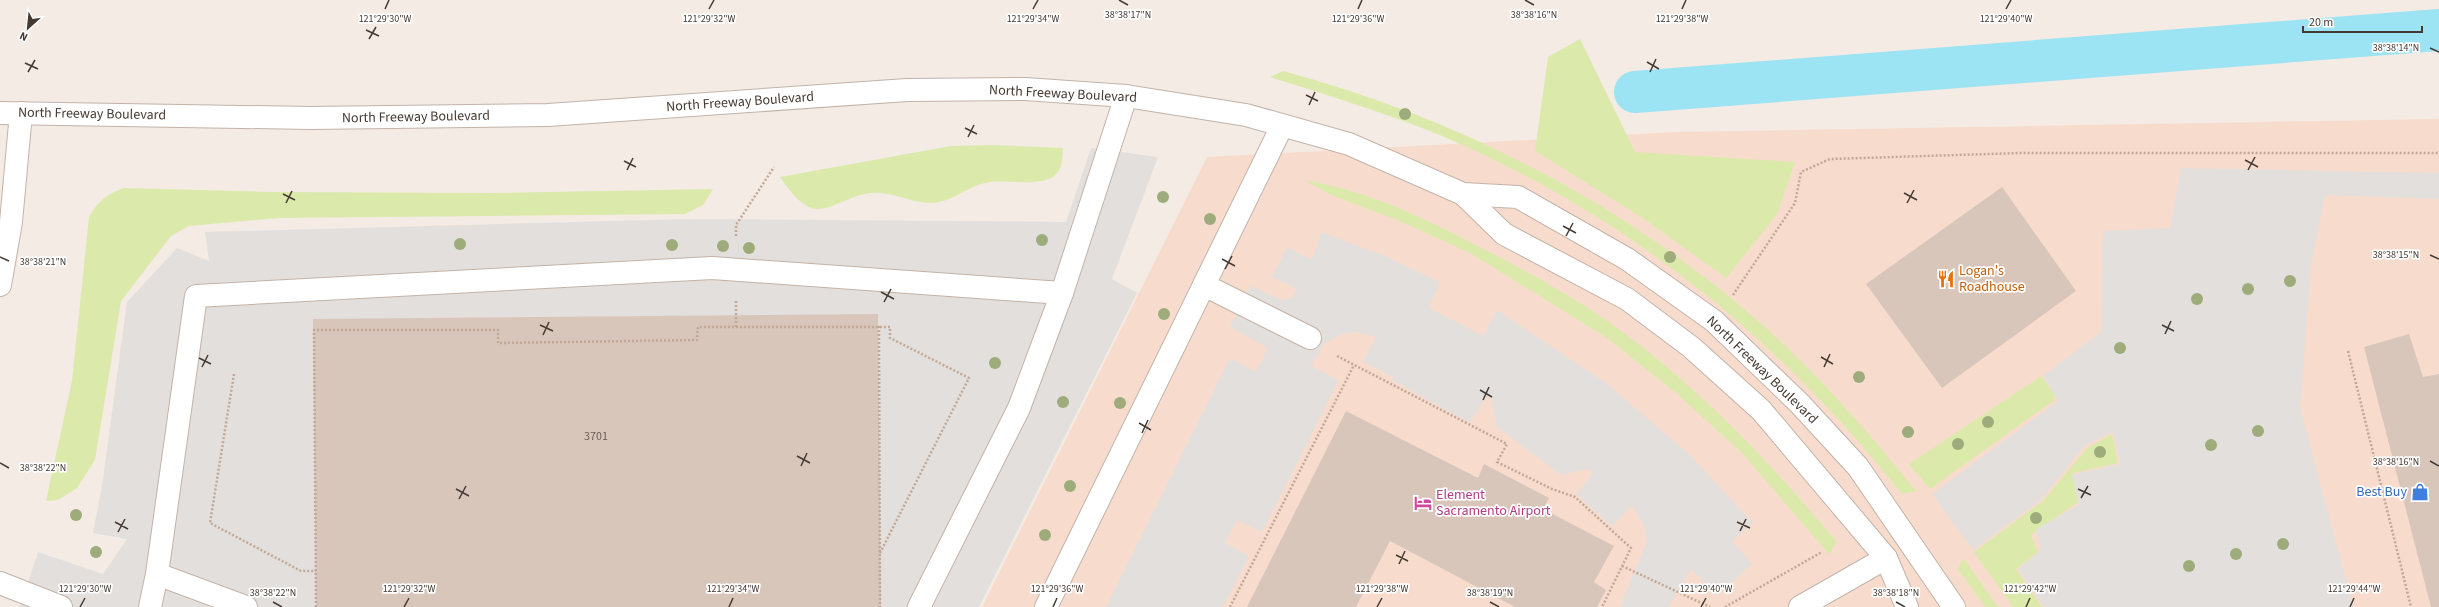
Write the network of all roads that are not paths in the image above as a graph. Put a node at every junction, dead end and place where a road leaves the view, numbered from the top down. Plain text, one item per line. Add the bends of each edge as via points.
1 (1126, 96) junction
2 (10, 113) edge
3 (1282, 126) junction
4 (1464, 194) junction
5 (0, 285) edge
6 (1204, 285) junction
7 (1062, 293) junction
8 (1310, 338) dead end
9 (1886, 558) junction
10 (157, 574) junction
11 (0, 583) edge
12 (61, 607) edge
13 (150, 607) edge
14 (246, 607) edge
15 (919, 607) edge
16 (1046, 607) edge
17 (1800, 607) edge
18 (1907, 607) edge
19 (1954, 607) edge

1 - 2 street, North Freeway Boulevard via 1025,89 907,90 548,115 310,118
1 - 3 street, North Freeway Boulevard via 1246,115
1 - 7 street
2 - 5 street via 11,222
3 - 4 street, North Freeway Boulevard via 1349,144
3 - 6 street
4 - 9 street, North Freeway Boulevard via 1504,234 1627,299 1691,347 1761,410
4 - 19 street, North Freeway Boulevard via 1518,197 1627,259 1714,321 1800,404 1858,467
6 - 8 street
6 - 16 street
7 - 10 street via 712,268 196,296
7 - 15 street via 1019,408
9 - 17 street
9 - 18 street, North Freeway Boulevard
10 - 13 street
10 - 14 street
11 - 12 street

